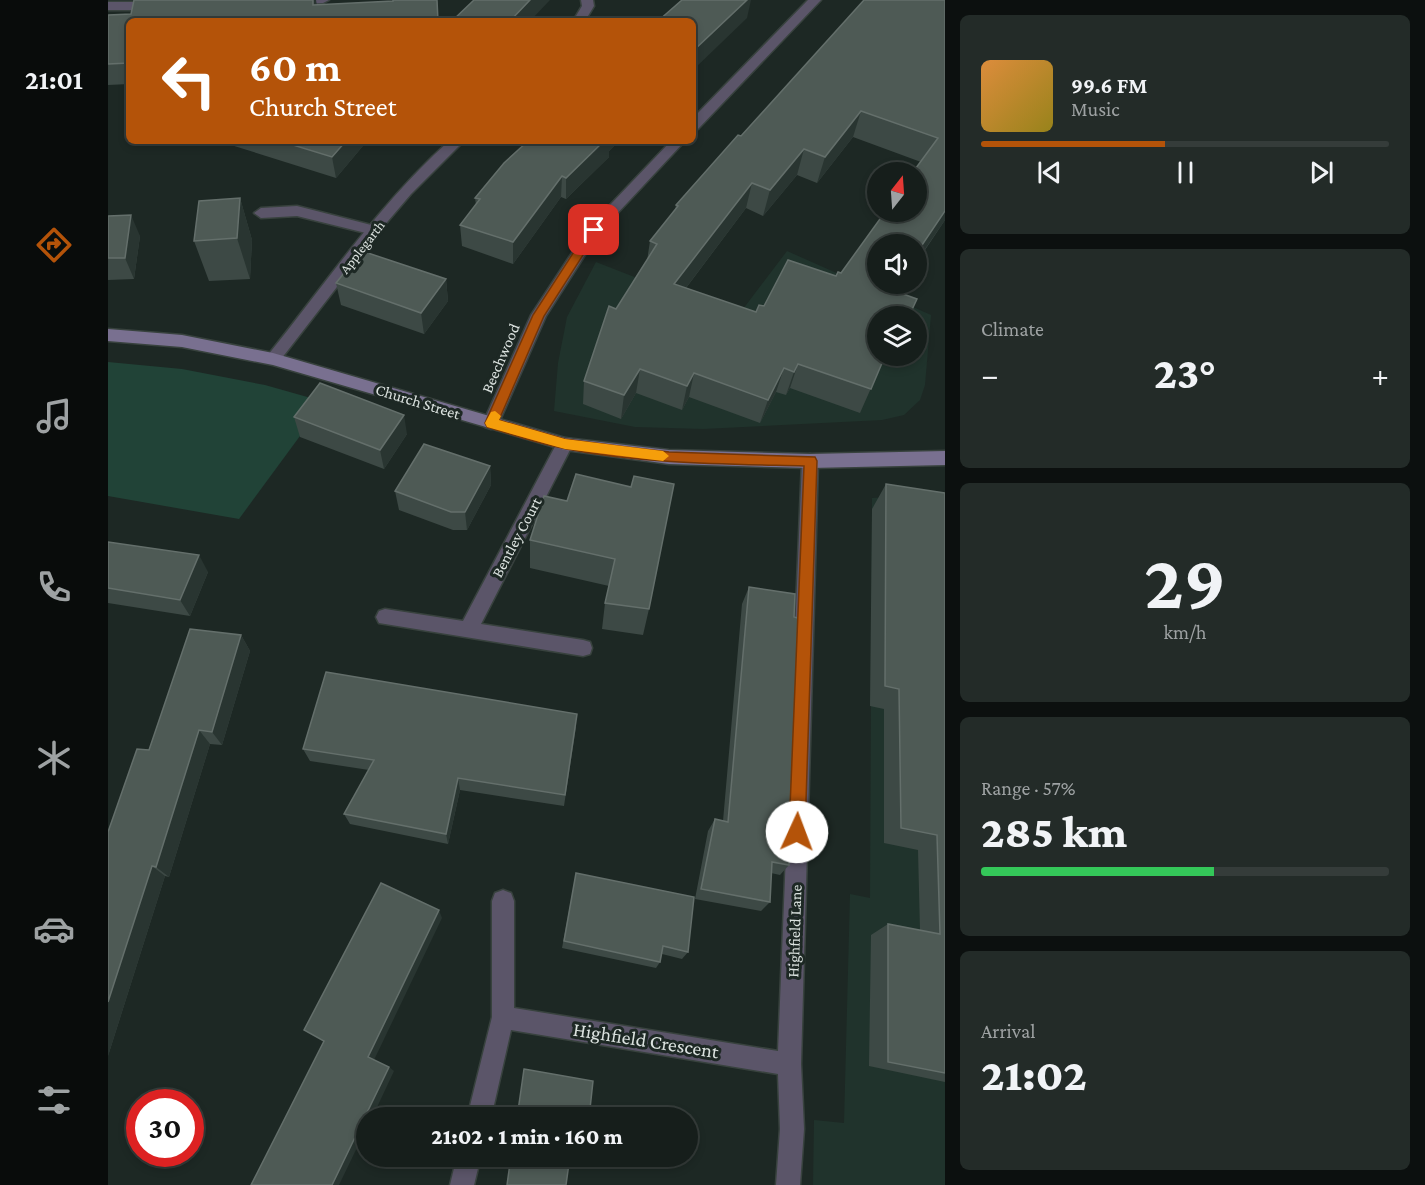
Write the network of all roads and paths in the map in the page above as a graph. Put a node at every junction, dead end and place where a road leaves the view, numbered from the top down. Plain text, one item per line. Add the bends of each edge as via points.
1 (323, 0) edge
2 (587, 0) edge
3 (814, 0) edge
4 (279, 3) edge
5 (108, 6) edge
6 (166, 7) edge
7 (581, 18) edge
8 (696, 123) edge
9 (454, 144) edge
10 (675, 144) edge
11 (261, 213) dead end
12 (374, 230) junction
13 (108, 334) edge
14 (273, 359) junction
15 (492, 423) junction
16 (565, 444) junction
17 (945, 458) edge
18 (810, 461) junction
19 (385, 616) dead end
20 (468, 630) junction
21 (582, 648) dead end
22 (503, 901) dead end
23 (503, 1017) junction
24 (789, 1064) junction
25 (481, 1107) edge
26 (466, 1167) edge
27 (462, 1185) edge
28 (788, 1185) edge

1 - 4 street
2 - 7 street
3 - 8 street
5 - 6 street
9 - 12 street, Applegarth
10 - 15 street, Beechwood via 594,230 539,315
11 - 12 street via 297,211
12 - 14 street, Applegarth
13 - 14 street, Church Street via 182,341
14 - 15 street, Church Street
15 - 16 street, Church Street
16 - 18 street, Church Street via 669,457
16 - 20 street, Bentley Court
17 - 18 street, Church Street
18 - 24 street, Highfield Lane
19 - 20 street
20 - 21 street
22 - 23 street
23 - 24 street, Highfield Crescent
23 - 25 street
24 - 28 street, Highfield Lane via 792,1129
26 - 27 street

